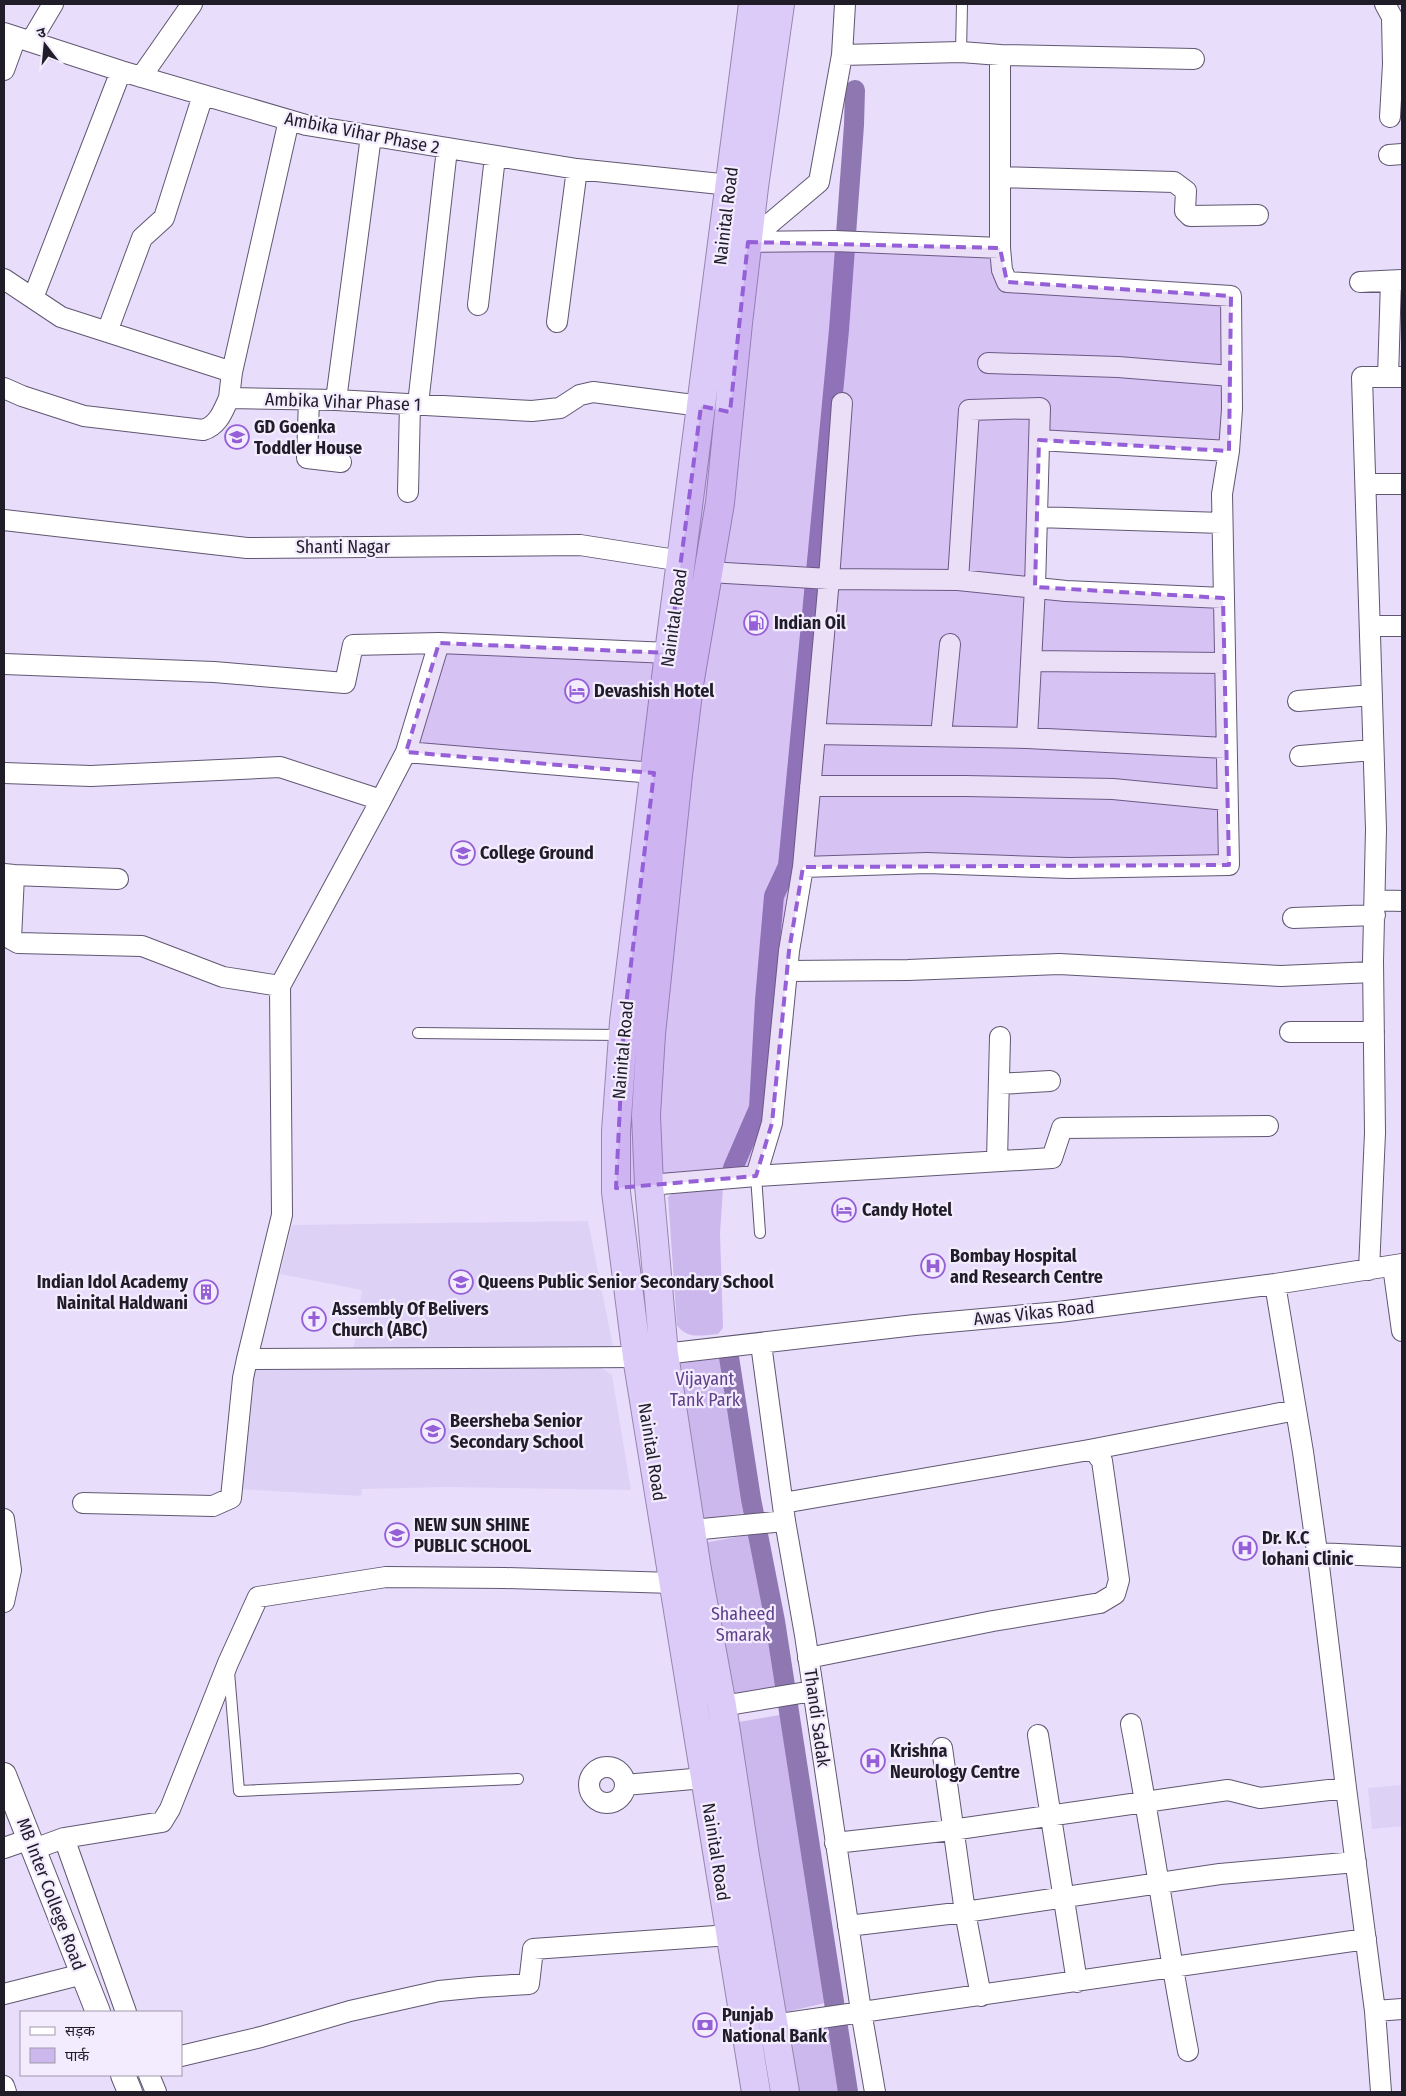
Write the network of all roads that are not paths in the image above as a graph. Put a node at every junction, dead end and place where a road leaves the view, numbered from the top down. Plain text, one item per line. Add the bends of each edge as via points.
1 (53, 4) edge
2 (192, 4) edge
3 (753, 4) edge
4 (780, 4) edge
5 (845, 4) edge
6 (962, 4) edge
7 (1385, 4) edge
8 (17, 37) edge
9 (961, 52) junction
10 (842, 54) junction
11 (1000, 55) junction
12 (1194, 59) dead end
13 (4, 70) edge
14 (121, 71) junction
15 (141, 77) junction
16 (203, 95) junction
17 (1390, 117) dead end
18 (289, 120) junction
19 (371, 136) junction
20 (447, 149) junction
21 (495, 157) junction
22 (577, 169) junction
23 (1001, 177) junction
24 (742, 186) junction
25 (1258, 215) dead end
26 (736, 241) junction
27 (1000, 248) junction
28 (4, 279) edge
29 (1397, 281) edge
30 (1360, 282) dead end
31 (33, 298) junction
32 (478, 305) dead end
33 (556, 322) dead end
34 (107, 332) junction
35 (988, 363) dead end
36 (232, 372) junction
37 (1232, 376) junction
38 (1395, 377) edge
39 (4, 388) edge
40 (229, 398) junction
41 (309, 400) junction
42 (336, 400) junction
43 (842, 403) dead end
44 (414, 404) junction
45 (701, 406) junction
46 (730, 412) junction
47 (1039, 440) junction
48 (1229, 451) junction
49 (341, 462) dead end
50 (1366, 484) junction
51 (1402, 484) edge
52 (408, 492) dead end
53 (1037, 517) junction
54 (4, 520) edge
55 (1222, 523) junction
56 (682, 560) junction
57 (709, 572) junction
58 (820, 578) junction
59 (958, 580) junction
60 (1035, 587) junction
61 (1223, 598) junction
62 (1370, 626) junction
63 (1402, 626) edge
64 (439, 643) junction
65 (950, 644) dead end
66 (669, 652) junction
67 (1031, 661) junction
68 (1224, 662) junction
69 (4, 664) edge
70 (1372, 695) junction
71 (1298, 701) dead end
72 (815, 734) junction
73 (941, 736) junction
74 (1027, 738) junction
75 (1226, 748) junction
76 (1373, 750) junction
77 (406, 752) junction
78 (1300, 756) dead end
79 (4, 773) edge
80 (654, 773) junction
81 (810, 786) junction
82 (381, 800) junction
83 (1227, 800) junction
84 (803, 867) junction
85 (9, 875) edge
86 (118, 880) dead end
87 (1402, 901) edge
88 (1375, 908) junction
89 (1293, 918) dead end
90 (787, 971) junction
91 (1373, 972) junction
92 (280, 986) junction
93 (1290, 1032) dead end
94 (1374, 1032) junction
95 (418, 1033) dead end
96 (623, 1035) junction
97 (1000, 1037) dead end
98 (1050, 1081) dead end
99 (998, 1084) junction
100 (1268, 1126) dead end
101 (997, 1160) junction
102 (756, 1176) junction
103 (649, 1185) junction
104 (616, 1188) junction
105 (760, 1233) dead end
106 (1397, 1265) edge
107 (1369, 1270) junction
108 (1275, 1284) junction
109 (1402, 1331) edge
110 (761, 1344) junction
111 (664, 1354) junction
112 (637, 1357) junction
113 (247, 1359) junction
114 (1296, 1410) junction
115 (1089, 1450) junction
116 (83, 1503) dead end
117 (784, 1512) junction
118 (4, 1519) edge
119 (692, 1530) junction
120 (1318, 1553) junction
121 (1402, 1557) edge
122 (686, 1582) junction
123 (4, 1602) edge
124 (808, 1658) junction
125 (228, 1663) junction
126 (796, 1693) junction
127 (722, 1706) junction
128 (1131, 1724) dead end
129 (1038, 1735) dead end
130 (942, 1748) dead end
131 (4, 1775) edge
132 (704, 1778) junction
133 (518, 1779) dead end
134 (625, 1785) dead end
135 (1346, 1788) junction
136 (1146, 1801) junction
137 (1052, 1816) junction
138 (952, 1830) junction
139 (64, 1838) junction
140 (835, 1842) junction
141 (32, 1844) junction
142 (4, 1848) edge
143 (1356, 1862) junction
144 (1159, 1883) junction
145 (1063, 1896) junction
146 (965, 1912) junction
147 (848, 1926) junction
148 (730, 1935) junction
149 (1366, 1938) junction
150 (1172, 1968) junction
151 (83, 1974) junction
152 (1077, 1982) junction
153 (4, 1994) edge
154 (981, 1996) junction
155 (1402, 2009) edge
156 (98, 2011) edge
157 (126, 2011) edge
158 (1376, 2011) junction
159 (844, 2014) junction
160 (774, 2025) junction
161 (1188, 2052) dead end
162 (182, 2056) edge
163 (123, 2076) edge
164 (149, 2076) edge
165 (4, 2086) edge
166 (6, 2092) edge
167 (130, 2092) edge
168 (156, 2092) edge
169 (756, 2092) edge
170 (785, 2092) edge
171 (875, 2092) edge
172 (1381, 2092) edge

1 - 8 street
2 - 15 street
3 - 24 highway, Nainital Road
4 - 24 highway, Nainital Road
5 - 10 street
6 - 9 lane
7 - 17 street via 1392,17
8 - 13 street
8 - 14 street, Ambika Vihar Phase 2
9 - 10 street
9 - 11 street
10 - 26 street via 819,182
11 - 12 street
11 - 23 street
14 - 15 street, Ambika Vihar Phase 2
14 - 31 street
15 - 16 street, Ambika Vihar Phase 2
16 - 18 street, Ambika Vihar Phase 2
16 - 34 street via 164,218 142,238
18 - 19 street, Ambika Vihar Phase 2
18 - 36 street
19 - 20 street, Ambika Vihar Phase 2
19 - 42 street
20 - 21 street, Ambika Vihar Phase 2
20 - 44 street
21 - 22 street, Ambika Vihar Phase 2
21 - 32 street
22 - 24 street, Ambika Vihar Phase 2
22 - 33 street
23 - 25 street via 1174,182 1186,191 1185,211 1190,216
23 - 27 street
24 - 26 highway, Nainital Road
26 - 27 street
26 - 45 highway, Nainital Road
26 - 46 highway, Nainital Road
27 - 37 street via 1002,270 1008,282 1231,296
28 - 31 street
29 - 30 street
29 - 38 street
31 - 34 street via 61,317
34 - 36 street
35 - 37 street via 1118,367
36 - 40 street
37 - 48 street
38 - 50 street via 1362,377
39 - 40 street via 84,416 204,430 217,423
40 - 41 street, Ambika Vihar Phase 1
41 - 42 street, Ambika Vihar Phase 1
41 - 49 street via 307,458
42 - 44 street, Ambika Vihar Phase 1
43 - 58 street
44 - 45 street, Ambika Vihar Phase 1 via 532,411 560,408 580,395 593,392
44 - 52 street
45 - 46 highway
45 - 56 highway, Nainital Road
46 - 57 highway, Nainital Road
47 - 48 street
47 - 53 street
47 - 59 street via 1040,408 969,410
48 - 55 street via 1222,494
50 - 51 street
50 - 62 street
53 - 55 street
53 - 60 street
54 - 56 street, Shanti Nagar via 248,548 580,545
55 - 61 street
56 - 66 highway, Nainital Road
57 - 58 street
57 - 103 highway, Nainital Road via 682,739 651,1034 646,1116
58 - 59 street
58 - 72 street
59 - 60 street
60 - 61 street
60 - 67 street
61 - 68 street
62 - 63 street
62 - 70 street
64 - 66 street
64 - 69 street via 352,645 345,683 214,672
64 - 77 street
65 - 73 street
66 - 80 highway, Nainital Road
67 - 68 street
67 - 74 street
68 - 75 street
70 - 71 street
70 - 76 street
72 - 73 street
72 - 81 street
73 - 74 street
74 - 75 street
75 - 83 street
76 - 78 street
76 - 88 street
77 - 80 street
77 - 82 street
79 - 82 street via 91,776 280,767
80 - 96 highway, Nainital Road
81 - 83 street via 1113,789
81 - 84 street
82 - 92 street
83 - 84 street via 1229,865 1069,868 927,863
84 - 90 street
85 - 86 street
85 - 92 street via 11,939 18,944 142,946 223,977
87 - 88 street
88 - 89 street
88 - 91 street
90 - 91 street via 1059,964 1281,976
90 - 102 street via 772,1123
91 - 94 street
92 - 113 street via 282,1215
93 - 94 street
94 - 107 street via 1375,1133
95 - 96 lane
96 - 104 highway, Nainital Road via 616,1131
97 - 99 street
98 - 99 street
99 - 101 street
100 - 101 street via 1062,1128 1052,1158
101 - 102 street
102 - 103 street
102 - 105 lane
103 - 104 highway
103 - 111 highway, Nainital Road
104 - 112 highway, Nainital Road
106 - 107 street, Awas Vikas Road
106 - 109 street
107 - 108 street, Awas Vikas Road
108 - 110 street, Awas Vikas Road via 1059,1312
108 - 114 street
110 - 111 street, Awas Vikas Road
110 - 117 street, Thandi Sadak
111 - 112 highway
111 - 119 highway, Nainital Road
112 - 113 street
112 - 122 highway, Nainital Road
113 - 116 street via 230,1498 213,1506
114 - 115 street
114 - 120 street
115 - 117 street
115 - 124 street via 1102,1461 1119,1580 1115,1594 1100,1603
117 - 119 street via 757,1523
117 - 124 street, Thandi Sadak
118 - 123 street via 12,1570
119 - 122 highway, Nainital Road
120 - 121 street
120 - 135 street
122 - 125 street via 386,1577 258,1597
122 - 127 highway, Nainital Road
122 - 132 highway, Nainital Road
124 - 126 street, Thandi Sadak
125 - 133 lane via 239,1792
125 - 139 street via 162,1822
126 - 127 street
126 - 140 street, Thandi Sadak
127 - 160 highway, Nainital Road
128 - 136 street
129 - 137 street
130 - 138 street
131 - 141 street, MB Inter College Road
132 - 134 street
132 - 148 highway, Nainital Road
135 - 136 street via 1260,1798 1228,1790
135 - 143 street
136 - 137 street
136 - 144 street
137 - 138 street
137 - 145 street
138 - 140 street
138 - 146 street
139 - 141 street
139 - 157 street
140 - 147 street, Thandi Sadak
141 - 142 street
141 - 151 street, MB Inter College Road
143 - 144 street
143 - 149 street
144 - 145 street
144 - 150 street
145 - 146 street
145 - 152 street
146 - 147 street
146 - 154 street
147 - 159 street, Thandi Sadak
148 - 162 street via 533,1949 529,1984 439,1991
148 - 169 highway, Nainital Road
149 - 150 street
149 - 158 street
150 - 152 street
150 - 161 street
151 - 153 street
151 - 156 street, MB Inter College Road
152 - 154 street
154 - 159 street
155 - 158 street
158 - 172 street
159 - 160 street
159 - 171 street, Thandi Sadak
160 - 170 highway, Nainital Road
163 - 167 street
164 - 168 street
165 - 166 street

